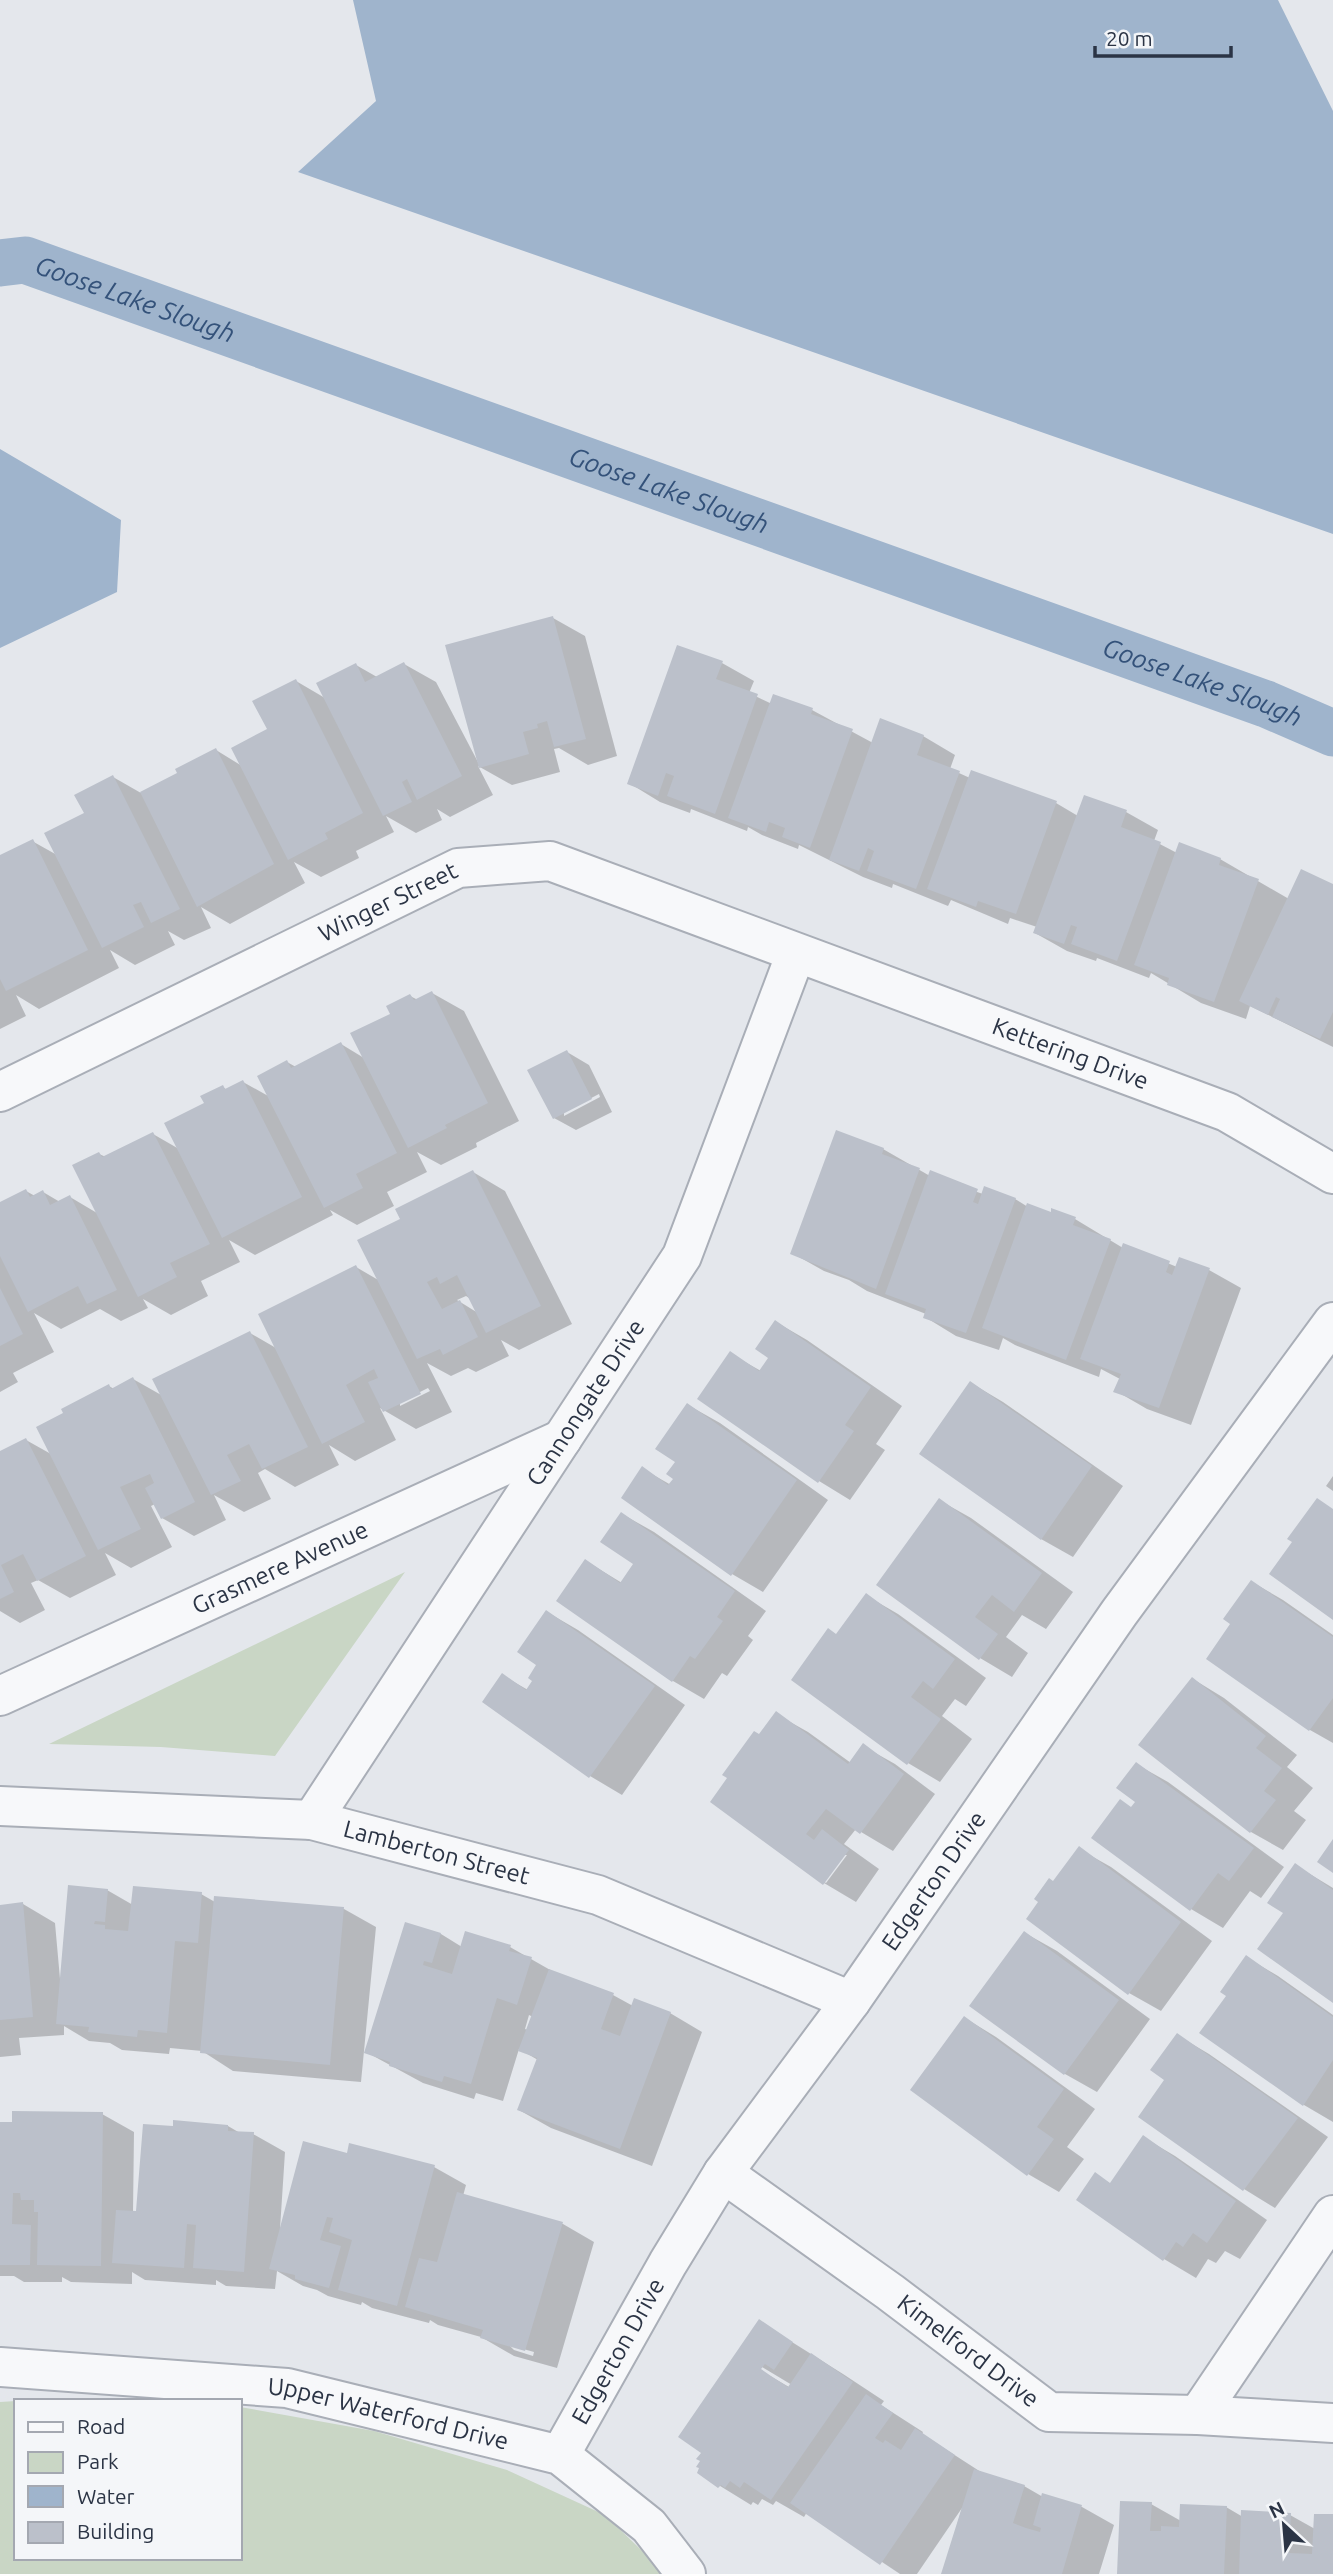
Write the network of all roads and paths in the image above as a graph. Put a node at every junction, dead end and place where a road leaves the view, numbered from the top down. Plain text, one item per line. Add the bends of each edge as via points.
1 (796, 953) junction
2 (0, 1092) edge
3 (1333, 1174) edge
4 (1333, 1322) edge
5 (562, 1439) junction
6 (0, 1696) edge
7 (0, 1806) edge
8 (312, 1820) junction
9 (851, 2001) junction
10 (723, 2173) junction
11 (1333, 2215) edge
12 (0, 2367) edge
13 (1198, 2415) junction
14 (1333, 2423) edge
15 (560, 2455) junction
16 (686, 2574) edge

1 - 2 street, Winger Street via 550,861 458,868
1 - 3 street, Kettering Drive via 1227,1112
1 - 5 street, Cannongate Drive via 682,1256
4 - 9 street, Edgerton Drive via 1119,1613
5 - 6 street, Grasmere Avenue
5 - 8 street, Cannongate Drive
7 - 8 street, Lamberton Street
8 - 9 street, Lamberton Street via 598,1895
9 - 10 street, Edgerton Drive
10 - 13 street, Kimelford Drive via 1049,2412
10 - 15 street, Edgerton Drive
11 - 13 street
12 - 15 street, Upper Waterford Drive via 287,2388
13 - 14 street, Kimelford Drive
15 - 16 street, Upper Waterford Drive via 649,2526

